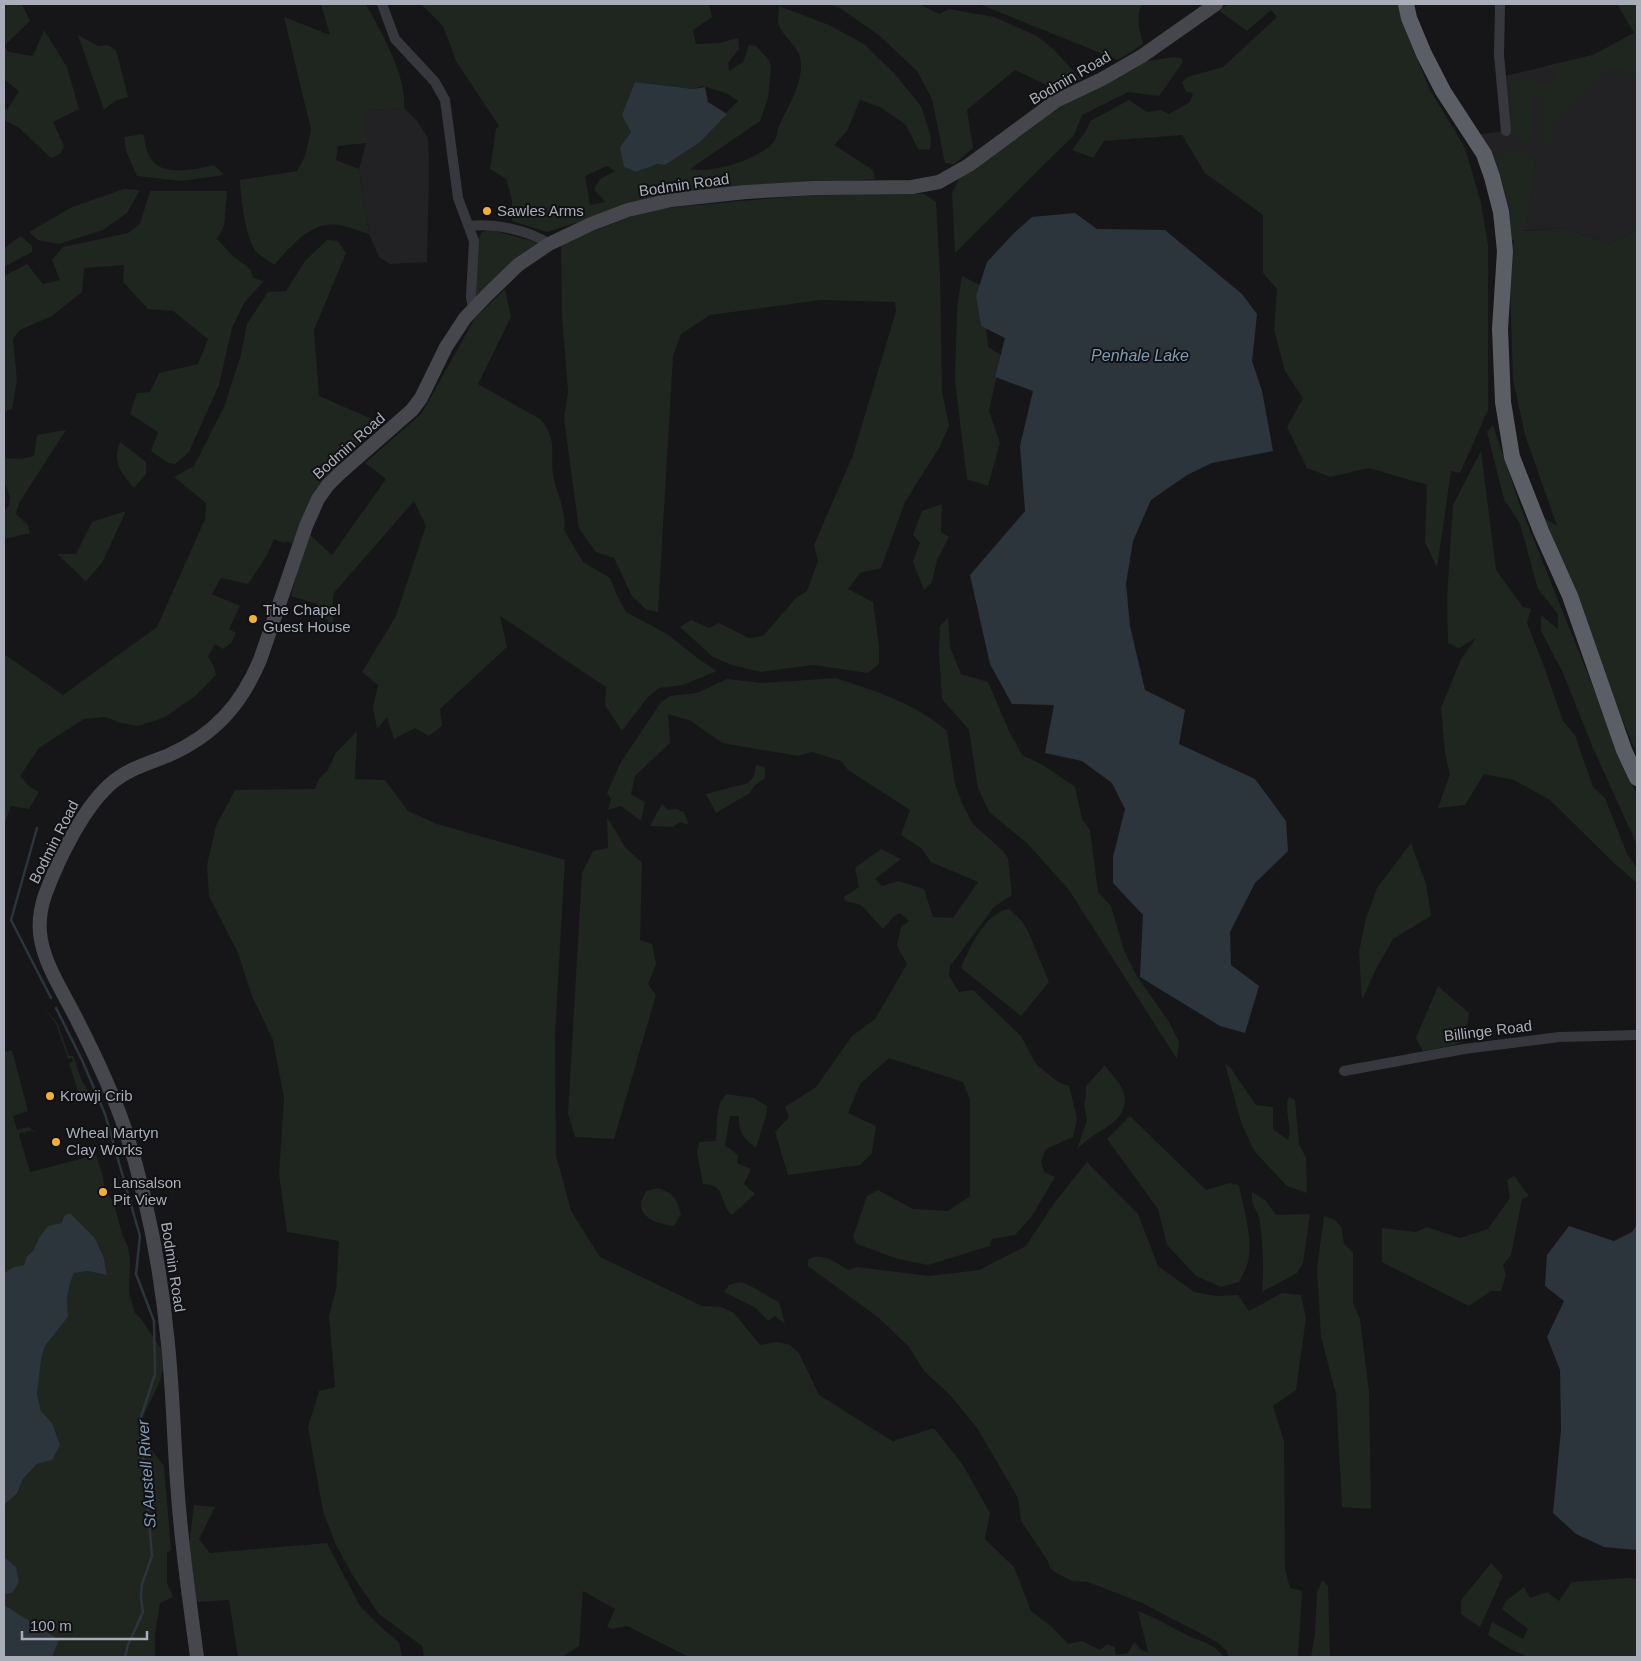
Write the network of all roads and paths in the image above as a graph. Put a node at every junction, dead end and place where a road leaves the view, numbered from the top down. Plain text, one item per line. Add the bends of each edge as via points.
1 (382, 4) edge
2 (1216, 4) edge
3 (1406, 4) edge
4 (1500, 4) edge
5 (1506, 131) dead end
6 (470, 226) junction
7 (549, 244) junction
8 (473, 309) junction
9 (1637, 778) edge
10 (1637, 1035) edge
11 (1344, 1071) dead end
12 (197, 1657) edge

1 - 6 street via 395,39 427,72 442,94 447,110 458,198
2 - 7 main road, Bodmin Road via 1142,56 1056,101 969,165 939,182 912,187 814,188 665,200 621,212
3 - 9 highway via 1408,18 1424,54 1443,91 1484,154 1492,177 1501,212 1505,251 1500,329 1503,402 1512,457 1570,596 1624,750
4 - 5 street via 1499,55
6 - 7 street via 504,228
6 - 8 street via 475,249
7 - 8 main road, Bodmin Road via 518,265
8 - 12 main road, Bodmin Road via 452,337 412,410 333,479 318,499 260,660 238,702 201,737 170,755 127,772 103,790 69,843 41,909 39,930 43,949 114,1099 135,1163 156,1248 168,1344 180,1518
10 - 11 street, Billinge Road via 1559,1037 1464,1049

